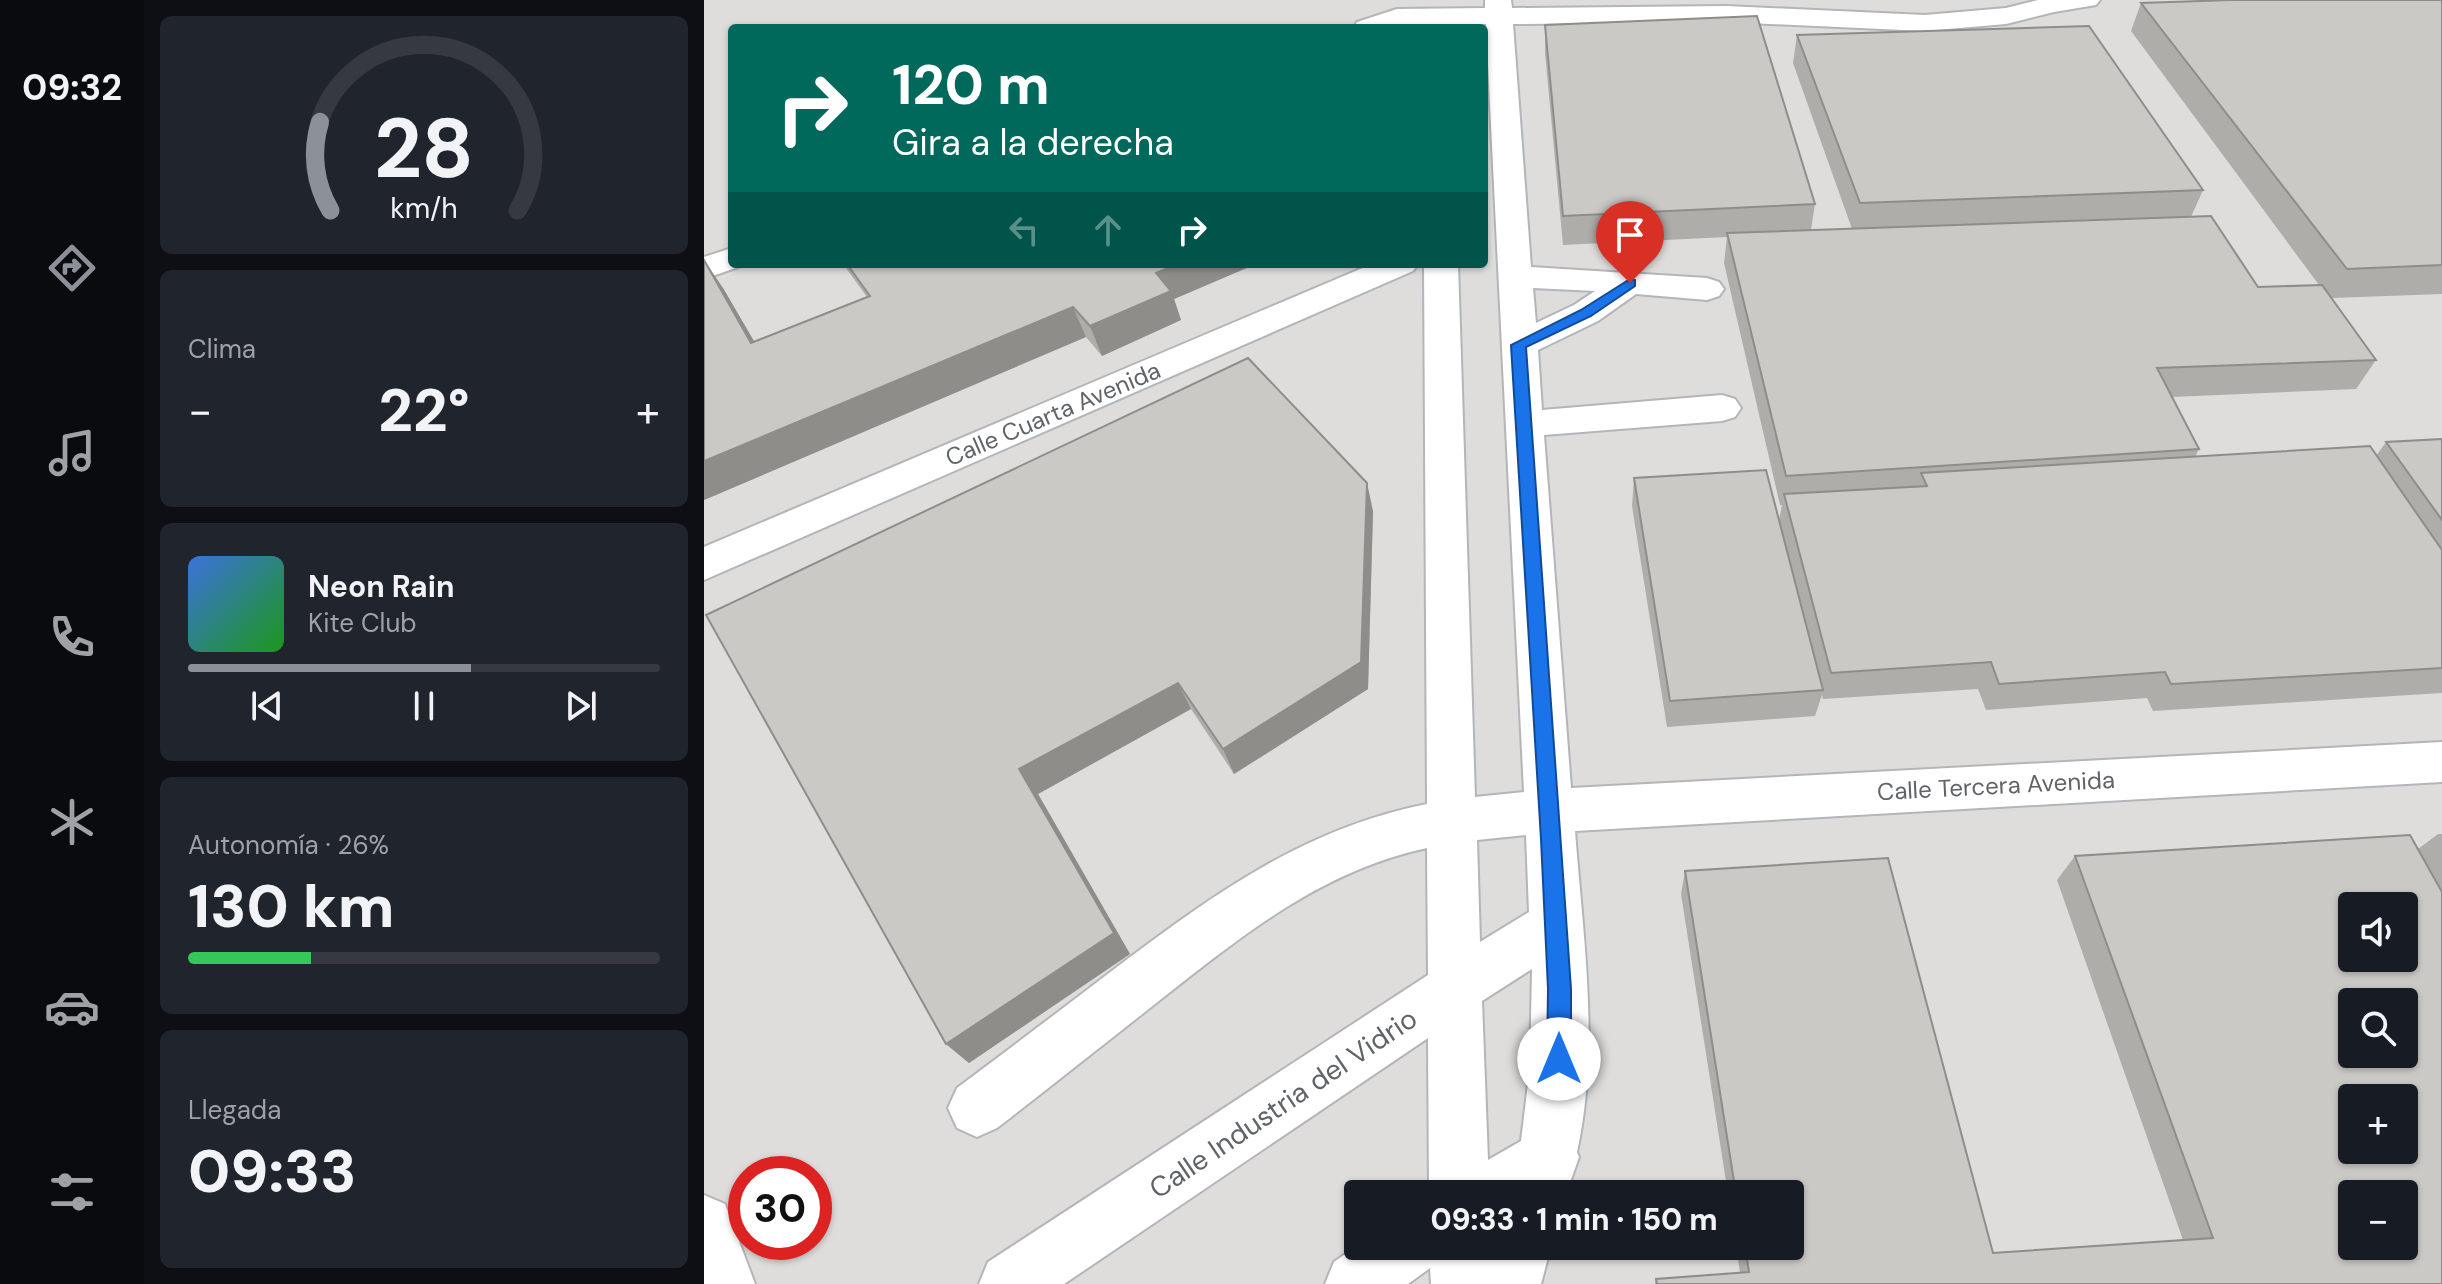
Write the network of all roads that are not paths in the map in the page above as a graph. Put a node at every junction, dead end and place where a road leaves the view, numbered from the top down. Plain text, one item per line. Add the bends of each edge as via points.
1 (2087, 0) edge
2 (1499, 8) edge
3 (1377, 24) edge
4 (1496, 223) edge
5 (728, 260) edge
6 (1392, 268) edge
7 (1441, 268) edge
8 (704, 269) edge
9 (1514, 278) junction
10 (1630, 283) junction
11 (1707, 289) dead end
12 (1518, 345) junction
13 (1722, 408) dead end
14 (1524, 425) junction
15 (704, 564) edge
16 (2442, 762) edge
17 (1550, 811) junction
18 (1450, 821) junction
19 (1556, 924) junction
20 (1454, 989) junction
21 (977, 1108) dead end
22 (1543, 1176) edge
23 (1459, 1180) edge
24 (704, 1225) edge
25 (1389, 1260) edge
26 (1461, 1260) edge
27 (1516, 1260) edge
28 (724, 1284) edge
29 (1010, 1284) edge
30 (1356, 1284) edge
31 (1462, 1284) edge
32 (1510, 1284) edge

1 - 2 street via 2006,16 1925,23
2 - 3 street via 1397,17
2 - 4 street
4 - 9 street
5 - 8 street
6 - 15 street, Calle Cuarta Avenida
7 - 18 street
9 - 10 street
9 - 12 street
10 - 11 street
10 - 12 street via 1586,313
12 - 14 street
13 - 14 street
14 - 17 street
16 - 17 street, Calle Tercera Avenida
17 - 18 street, Calle Tercera Avenida
17 - 19 street
18 - 20 street
18 - 21 street, Calle Tercera Avenida via 1388,834 1326,857 1225,917
19 - 20 street, Calle Industria del Vidrio
19 - 22 street via 1559,1059
20 - 23 street
20 - 29 street, Calle Industria del Vidrio
24 - 28 street
25 - 30 street
26 - 31 street
27 - 32 street

